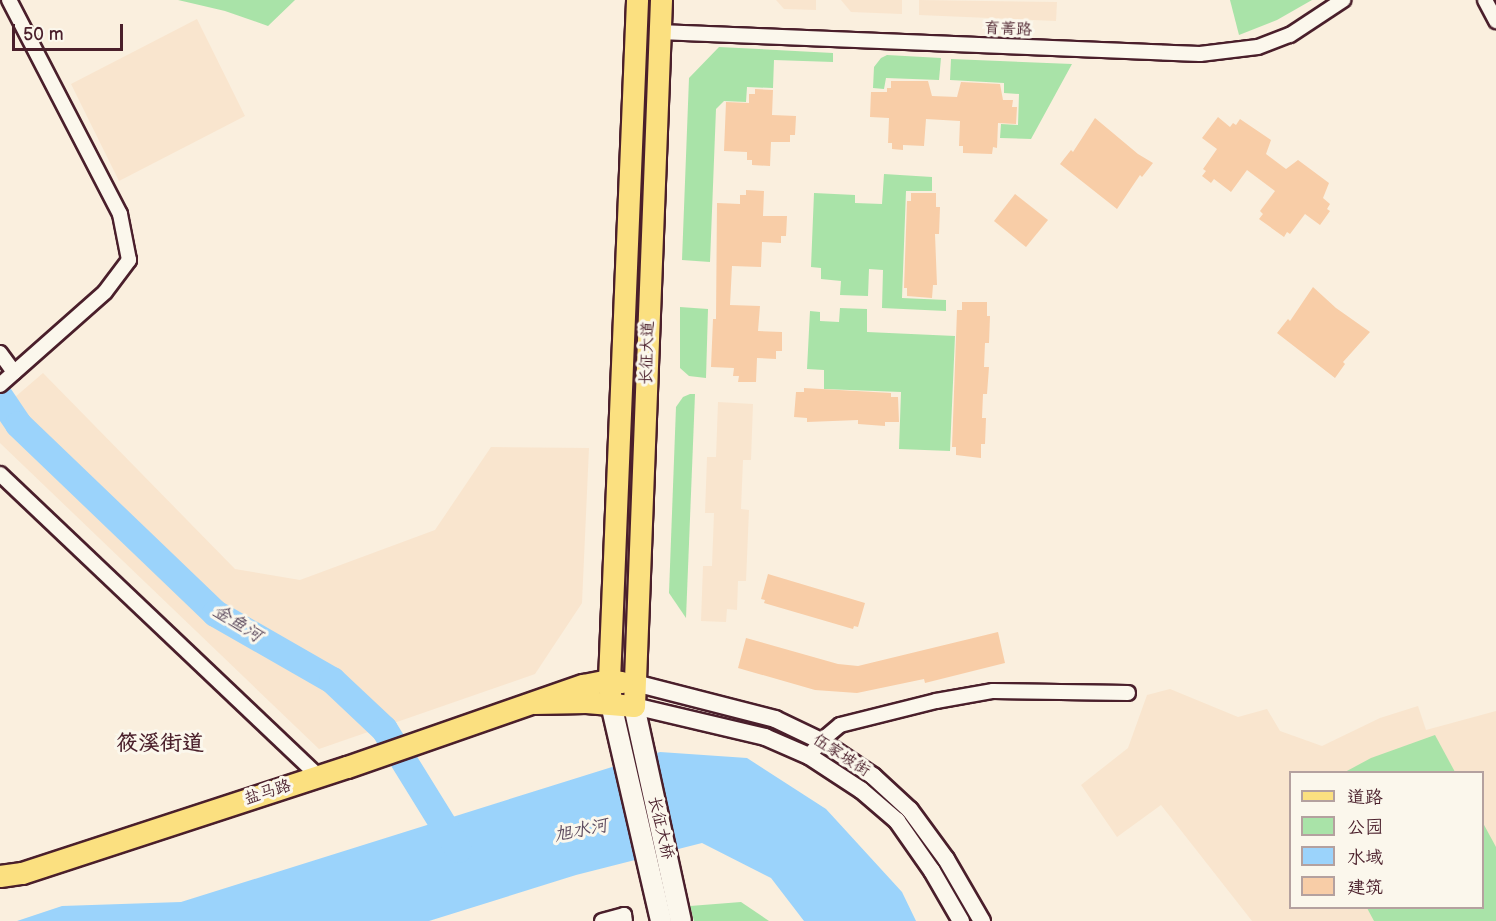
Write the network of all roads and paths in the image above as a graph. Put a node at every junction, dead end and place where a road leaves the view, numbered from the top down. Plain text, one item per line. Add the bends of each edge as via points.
1 (9, 0) edge
2 (637, 0) edge
3 (661, 0) edge
4 (1343, 0) edge
5 (1485, 0) edge
6 (1496, 21) edge
7 (659, 32) junction
8 (0, 353) edge
9 (14, 372) junction
10 (0, 385) edge
11 (0, 474) edge
12 (609, 680) junction
13 (634, 683) junction
14 (1128, 693) dead end
15 (534, 703) junction
16 (610, 704) junction
17 (633, 706) junction
18 (821, 741) junction
19 (808, 756) junction
20 (318, 776) junction
21 (0, 876) edge
22 (602, 921) edge
23 (625, 921) edge
24 (661, 921) edge
25 (681, 921) edge
26 (961, 921) edge
27 (982, 921) edge

1 - 9 street via 120,214 129,260 105,292
2 - 12 main road, 长征大道
3 - 7 main road, 长征大道
4 - 7 street, 育菁路 via 1290,35 1269,43 1200,54
5 - 6 street
7 - 13 main road, 长征大道
8 - 9 street
9 - 10 street
11 - 20 street
12 - 13 main road, 盐马路
12 - 15 main road, 盐马路
12 - 16 main road, 长征大道
13 - 17 main road, 长征大道
13 - 18 street, 伍家坡街 via 775,719
14 - 18 street via 993,691 840,725
15 - 16 main road
15 - 20 main road, 盐马路
16 - 17 main road
16 - 24 main road, 长征大桥
17 - 19 street, 伍家坡街 via 765,736
17 - 25 main road, 长征大桥
18 - 19 street
18 - 27 street, 伍家坡街 via 873,776 910,810 946,859
19 - 26 street, 伍家坡街 via 861,790 897,821
20 - 21 main road, 盐马路 via 22,873
22 - 23 street via 624,915

